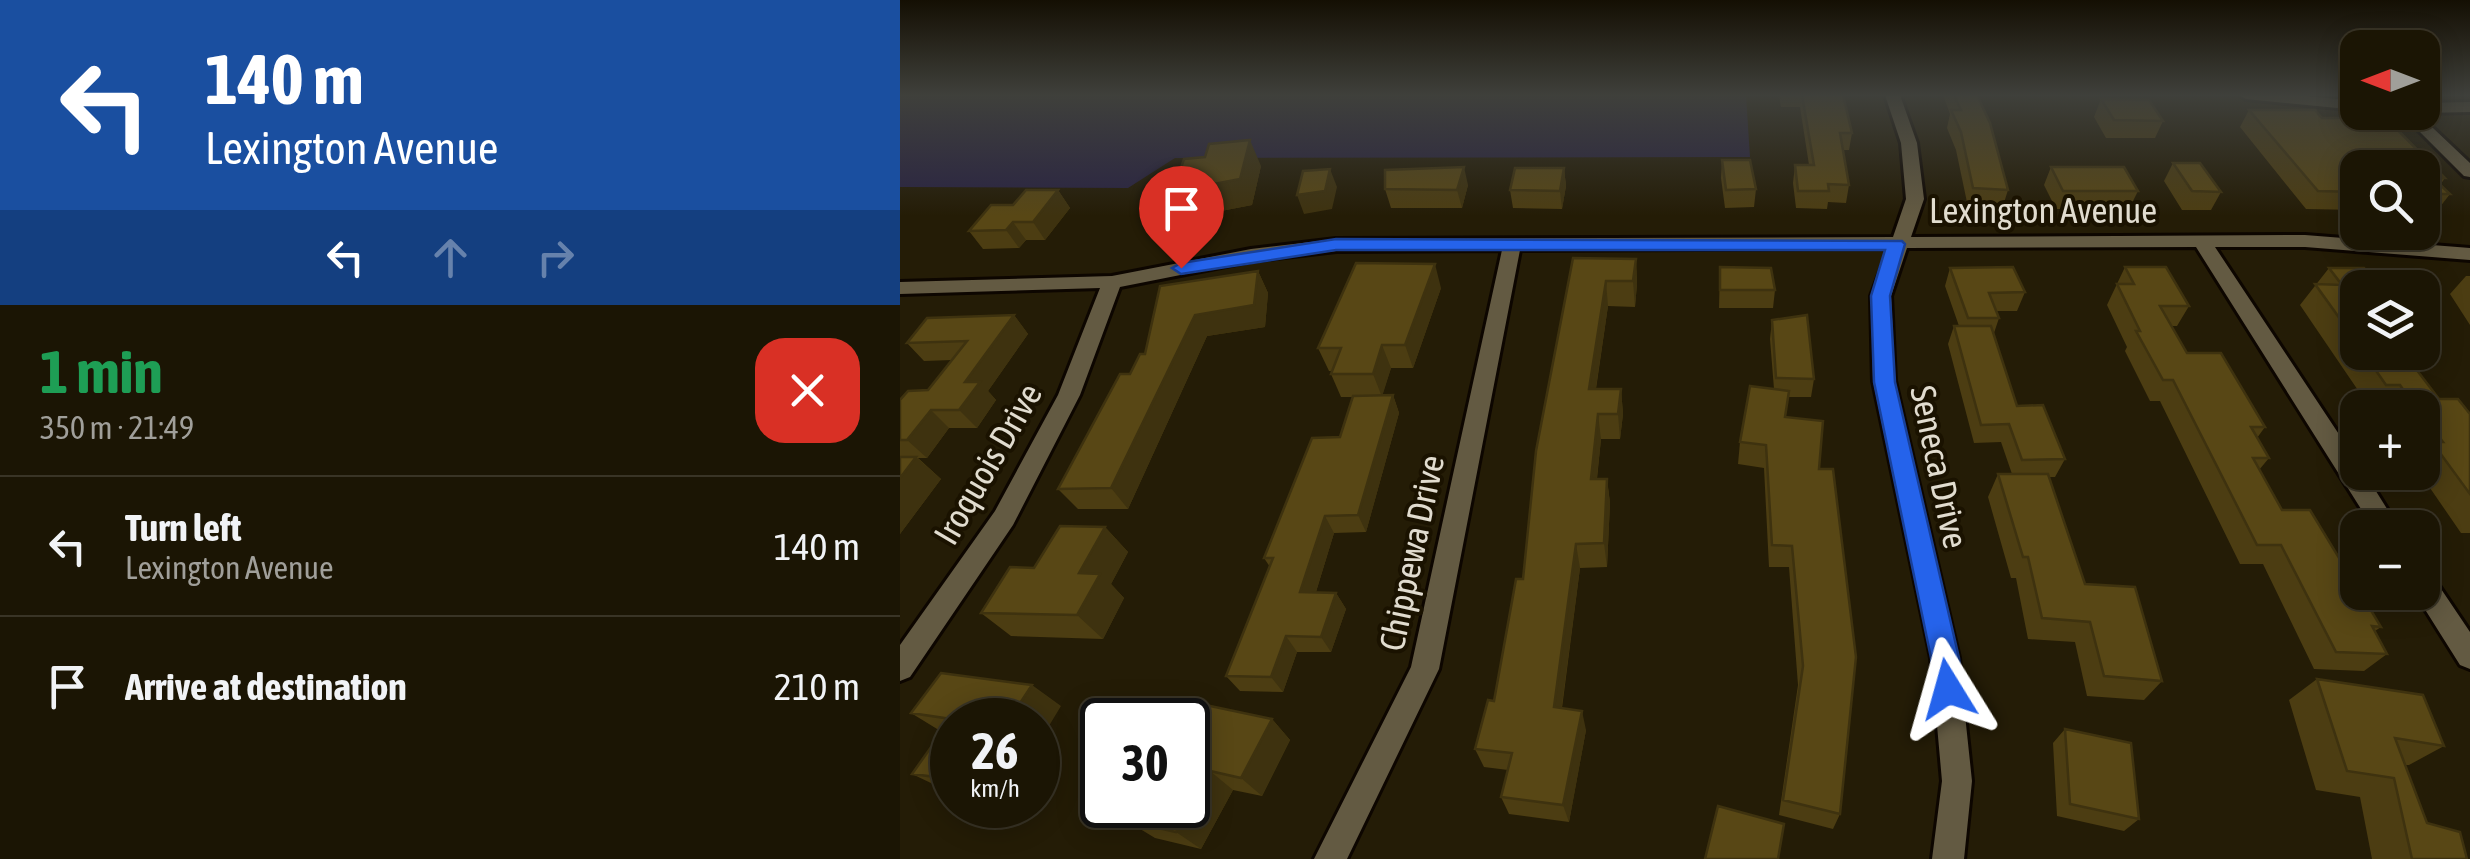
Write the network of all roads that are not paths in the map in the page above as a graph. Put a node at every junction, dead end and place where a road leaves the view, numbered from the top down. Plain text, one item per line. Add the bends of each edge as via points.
1 (1906, 135) edge
2 (2431, 135) edge
3 (2470, 172) edge
4 (2203, 243) junction
5 (1512, 244) junction
6 (1896, 244) junction
7 (2470, 254) edge
8 (1112, 282) junction
9 (900, 288) edge
10 (2375, 510) edge
11 (2440, 610) edge
12 (2470, 656) edge
13 (900, 668) edge
14 (1330, 859) edge
15 (1948, 859) edge

1 - 6 street, Seneca Drive via 1915,199
2 - 3 street
4 - 6 street, Lexington Avenue
4 - 7 street, Lexington Avenue via 2305,241
4 - 10 street
5 - 6 street, Lexington Avenue
5 - 8 street, Lexington Avenue via 1336,245
5 - 14 street, Chippewa Drive via 1426,668
6 - 15 street, Seneca Drive via 1880,296 1880,338 1945,658 1956,781
8 - 9 street, Lexington Avenue
8 - 13 street, Iroquois Drive via 1069,395 1004,518
11 - 12 street

